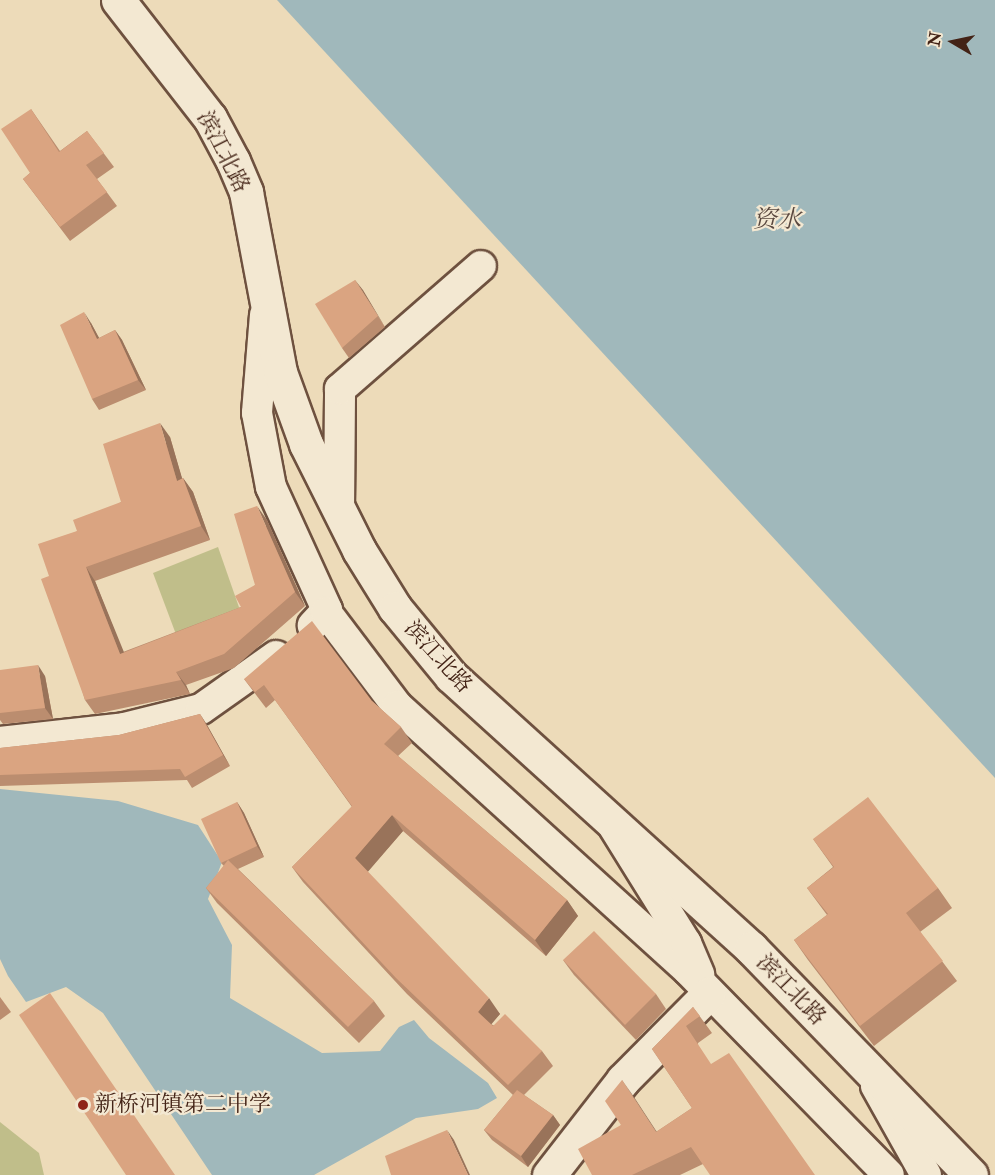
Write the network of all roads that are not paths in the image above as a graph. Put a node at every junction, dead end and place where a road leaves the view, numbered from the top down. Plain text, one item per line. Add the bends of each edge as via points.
1 (118, 0) edge
2 (482, 266) dead end
3 (266, 309) junction
4 (339, 510) junction
5 (326, 612) junction
6 (0, 742) edge
7 (610, 820) junction
8 (708, 994) junction
9 (866, 1066) junction
10 (549, 1175) edge
11 (889, 1175) edge
12 (926, 1175) edge
13 (971, 1175) edge

1 - 3 street, 滨江北路 via 210,118 233,161 246,192
2 - 4 street via 340,389
3 - 4 street, 滨江北路 via 306,444
3 - 5 street via 257,413 271,487
4 - 7 street, 滨江北路 via 395,608 451,676
5 - 6 street via 241,684 201,709 124,728
5 - 8 street via 397,706
7 - 8 street via 686,943
7 - 9 street, 滨江北路 via 751,948
8 - 10 street via 624,1080
8 - 11 street
9 - 12 street
9 - 13 street, 滨江北路

